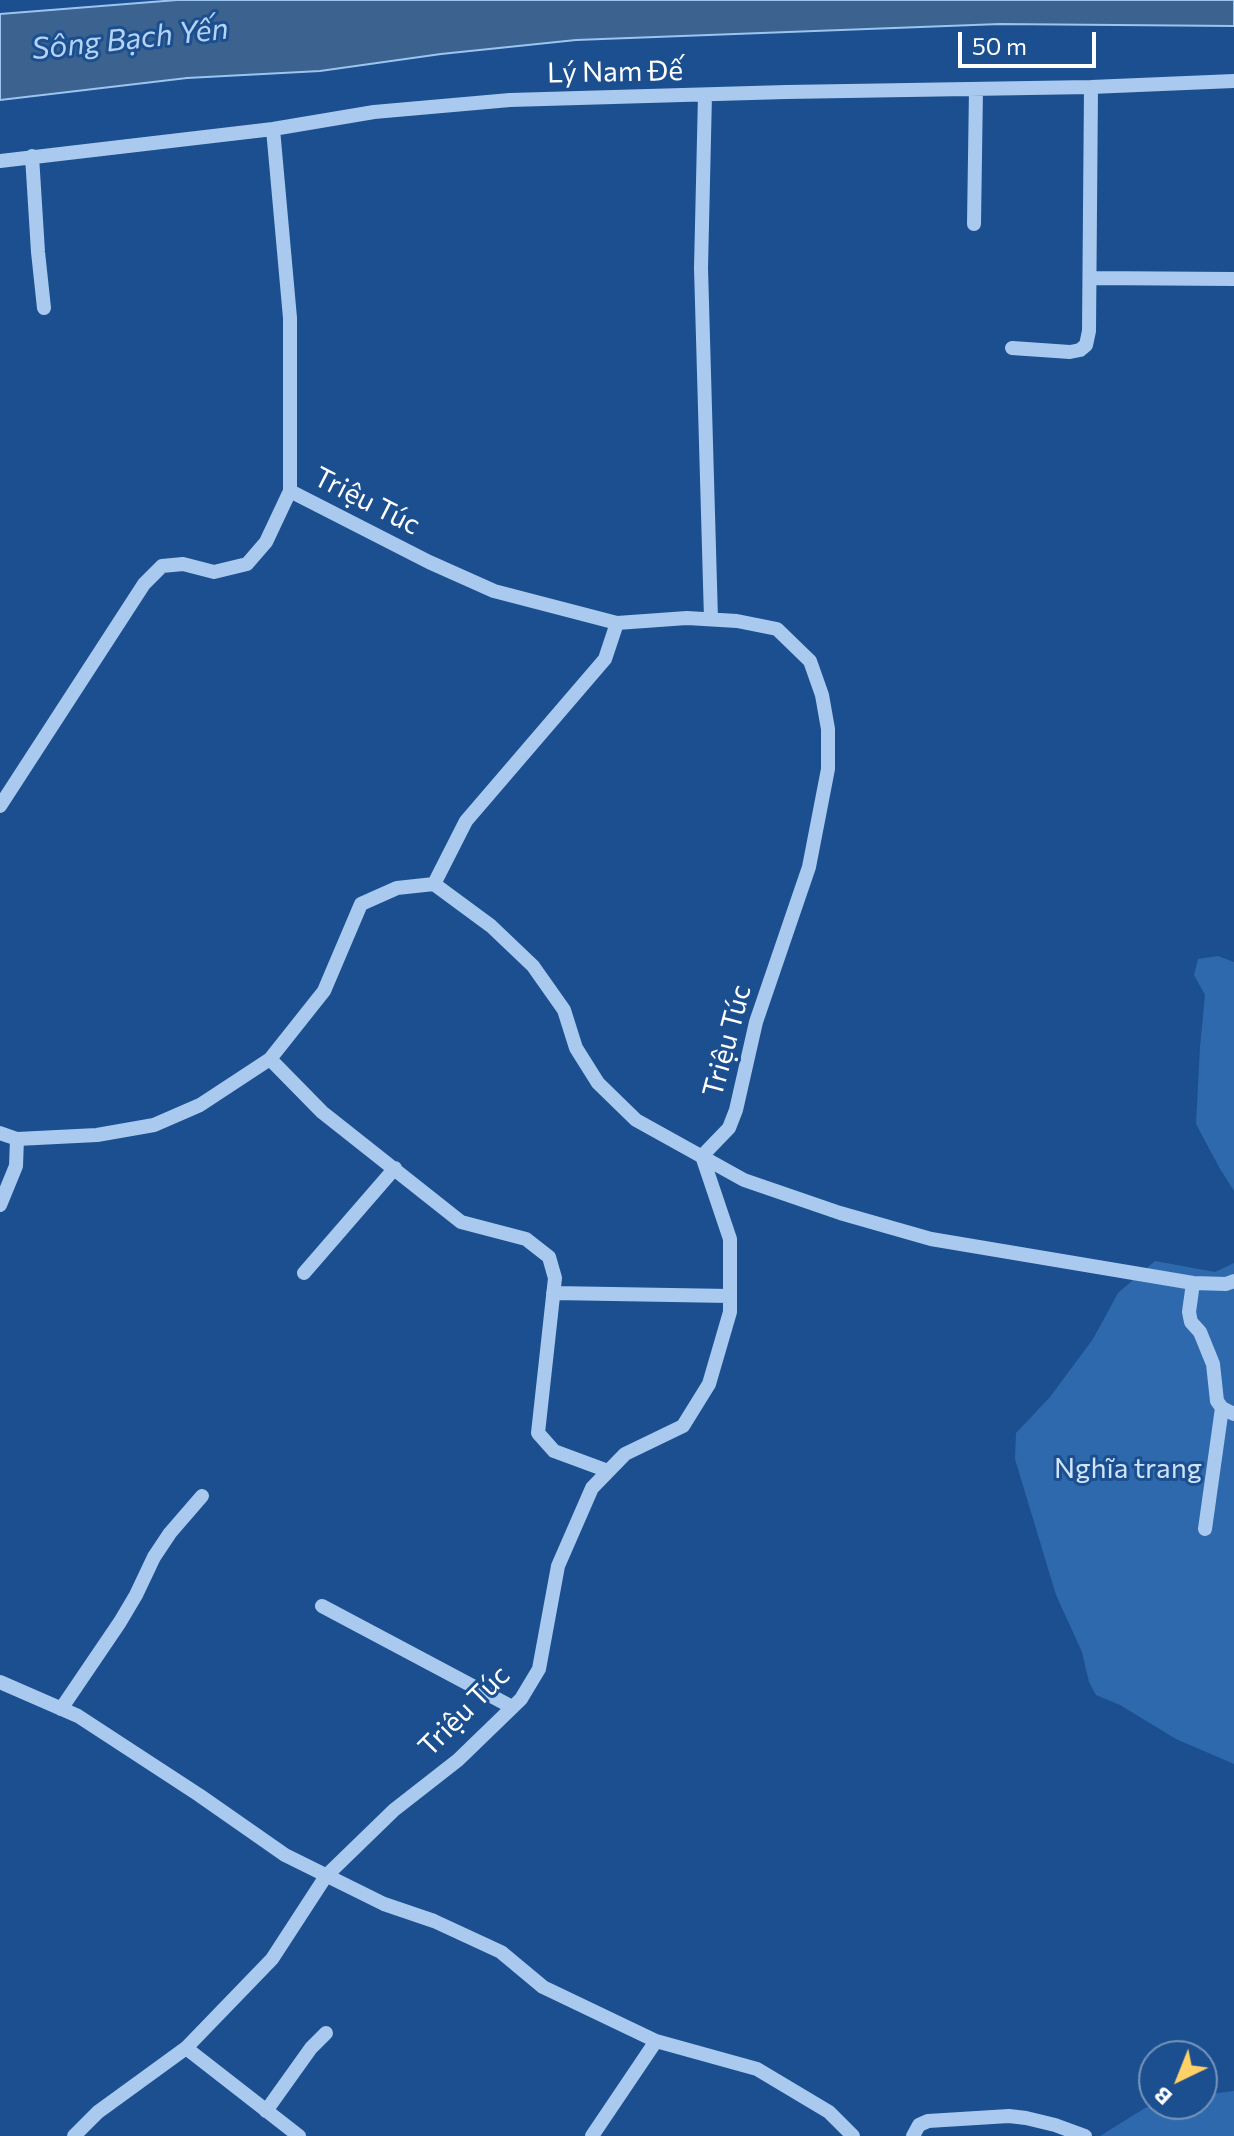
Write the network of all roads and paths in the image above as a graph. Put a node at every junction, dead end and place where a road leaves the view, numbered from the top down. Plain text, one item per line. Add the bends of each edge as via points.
1 (1234, 81) edge
2 (1091, 87) junction
3 (976, 89) junction
4 (705, 95) junction
5 (273, 129) junction
6 (32, 156) junction
7 (0, 161) edge
8 (974, 224) dead end
9 (1090, 278) junction
10 (1234, 279) edge
11 (44, 308) dead end
12 (1012, 348) dead end
13 (290, 491) junction
14 (711, 619) junction
15 (617, 623) junction
16 (0, 806) edge
17 (434, 884) junction
18 (270, 1059) junction
19 (0, 1133) edge
20 (17, 1139) junction
21 (702, 1156) junction
22 (395, 1168) junction
23 (0, 1205) edge
24 (304, 1273) dead end
25 (1234, 1281) edge
26 (1193, 1283) junction
27 (553, 1293) junction
28 (730, 1296) junction
29 (1228, 1411) edge
30 (608, 1471) junction
31 (202, 1496) dead end
32 (1205, 1529) dead end
33 (322, 1606) dead end
34 (0, 1682) edge
35 (512, 1707) junction
36 (61, 1709) junction
37 (326, 1876) junction
38 (326, 2033) dead end
39 (656, 2041) junction
40 (186, 2048) junction
41 (266, 2111) junction
42 (74, 2136) edge
43 (299, 2136) edge
44 (592, 2136) edge
45 (853, 2136) edge
46 (913, 2136) edge
47 (1085, 2136) edge

1 - 2 street, Lý Nam Đế
2 - 3 street, Lý Nam Đế
2 - 9 street
3 - 4 street, Lý Nam Đế
3 - 8 street
4 - 5 street, Lý Nam Đế via 510,100 374,112
4 - 14 street via 701,268
5 - 6 street, Lý Nam Đế
5 - 13 street, Triệu Túc via 290,318
6 - 7 street, Lý Nam Đế
6 - 11 street
9 - 10 street
9 - 12 street via 1086,345 1070,352
13 - 15 street, Triệu Túc via 494,591
13 - 16 street via 266,542 247,564 214,572 183,564 162,566 144,584
14 - 15 street, Triệu Túc
14 - 21 street, Triệu Túc via 777,629 810,661 828,729 828,769 809,867 756,1022 736,1110 729,1128
15 - 17 street via 605,659 466,821
17 - 18 street via 397,888 361,904 324,991
17 - 21 street via 491,926 533,966 564,1010 576,1048 598,1083 636,1120
18 - 20 street via 200,1105 154,1125 97,1135
18 - 22 street via 322,1112
19 - 20 street
20 - 23 street via 16,1166
21 - 26 street via 744,1180 931,1239
21 - 28 street, Triệu Túc via 730,1239
22 - 24 street
22 - 27 street via 461,1222 526,1239 549,1257
25 - 26 street
26 - 29 street via 1191,1322 1213,1364 1217,1401
27 - 28 street
27 - 30 street via 538,1433 554,1451
28 - 30 street, Triệu Túc via 709,1384 683,1426 625,1454
29 - 32 street
30 - 35 street, Triệu Túc via 592,1488 558,1566 539,1669
31 - 36 street via 154,1557 120,1622
33 - 35 street
34 - 36 street
35 - 37 street, Triệu Túc
36 - 37 street via 285,1855
37 - 39 street via 501,1952 543,1987
37 - 40 street, Triệu Túc via 272,1959
38 - 41 street
39 - 44 street
39 - 45 street via 757,2069 829,2112
40 - 41 street
40 - 42 street, Triệu Túc via 98,2112
41 - 43 street
46 - 47 street via 928,2121 1009,2116

